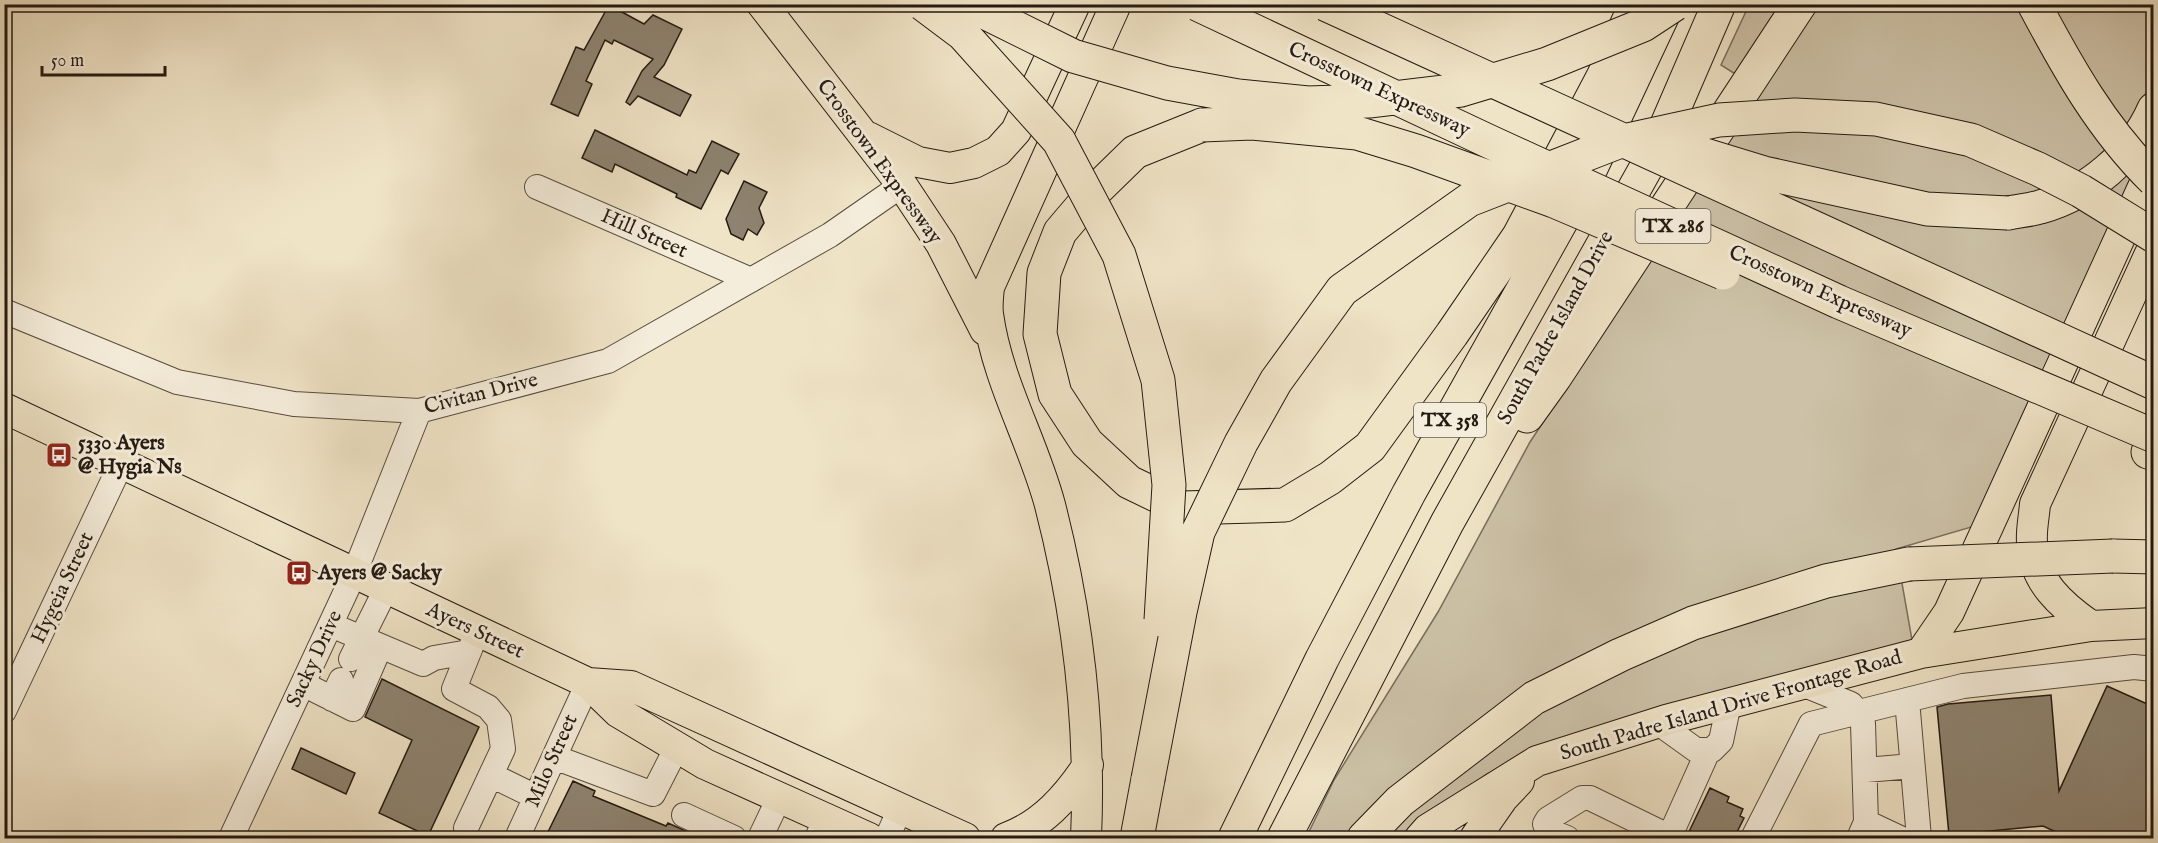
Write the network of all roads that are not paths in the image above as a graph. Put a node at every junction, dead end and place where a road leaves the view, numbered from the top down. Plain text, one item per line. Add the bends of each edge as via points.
1 (762, 4) edge
2 (923, 4) edge
3 (968, 4) edge
4 (1075, 4) edge
5 (1116, 4) edge
6 (1197, 4) edge
7 (1324, 4) edge
8 (1636, 4) edge
9 (1668, 4) edge
10 (1675, 4) edge
11 (1719, 4) edge
12 (1800, 4) edge
13 (2034, 4) edge
14 (1555, 109) junction
15 (2154, 109) edge
16 (861, 133) junction
17 (2154, 163) edge
18 (2154, 180) edge
19 (902, 185) junction
20 (537, 187) dead end
21 (2154, 236) edge
22 (2154, 245) edge
23 (752, 280) junction
24 (4, 311) edge
25 (999, 360) junction
26 (2154, 383) edge
27 (4, 408) edge
28 (419, 411) junction
29 (2152, 447) edge
30 (121, 464) junction
31 (1447, 523) junction
32 (2154, 557) edge
33 (354, 574) junction
34 (387, 589) junction
35 (2154, 623) edge
36 (2091, 626) junction
37 (473, 642) junction
38 (1921, 653) junction
39 (339, 661) junction
40 (2154, 669) edge
41 (588, 683) junction
42 (1802, 684) junction
43 (1907, 700) junction
44 (1729, 703) junction
45 (4, 711) edge
46 (1858, 713) junction
47 (1657, 723) junction
48 (677, 747) junction
49 (774, 751) junction
50 (1708, 751) junction
51 (554, 757) junction
52 (1538, 760) junction
53 (1088, 765) junction
54 (1912, 766) junction
55 (1866, 770) junction
56 (491, 775) junction
57 (1148, 779) junction
58 (536, 797) junction
59 (779, 798) junction
60 (900, 809) junction
61 (684, 815) dead end
62 (1087, 824) edge
63 (466, 828) dead end
64 (821, 829) edge
65 (1863, 830) edge
66 (231, 838) edge
67 (517, 838) edge
68 (734, 838) edge
69 (760, 838) edge
70 (869, 838) edge
71 (887, 838) edge
72 (965, 838) edge
73 (1006, 838) edge
74 (1099, 838) edge
75 (1137, 838) edge
76 (1235, 838) edge
77 (1284, 838) edge
78 (1364, 838) edge
79 (1420, 838) edge
80 (1476, 838) edge
81 (1567, 838) edge
82 (1670, 838) edge
83 (1753, 838) edge
84 (1900, 838) edge
85 (1919, 838) edge

1 - 16 main road, Crosstown Expressway
2 - 57 highway, bridge via 963,34 1059,141 1119,255 1158,380 1169,485
3 - 10 highway, bridge via 1073,56 1167,83 1308,103 1368,101 1461,90 1547,64 1643,25
4 - 16 main road via 1016,131 998,152 950,168 918,162
5 - 25 main road via 989,287 987,313
6 - 29 highway, Crosstown Expressway / TX 286, bridge
7 - 14 highway, TX 286, bridge
8 - 29 highway, bridge via 1603,76 1519,236 1370,447 1330,478 1285,505 1183,508 1129,482 1087,443 1055,394 1040,334 1044,273 1060,232 1135,152 1202,126 1252,123 1357,133 1416,151 1554,201
9 - 76 highway, TX 358 via 1591,168 1409,493
11 - 31 highway, South Padre Island Drive / TX 358 via 1656,150
12 - 31 highway via 1555,377
13 - 18 highway, bridge via 2101,120
14 - 15 highway, bridge via 1823,188 1927,209 2008,213 2041,207 2072,194 2107,171 2136,140
14 - 26 highway, TX 286, bridge
16 - 19 main road, Crosstown Expressway
17 - 38 main road, South Padre Island Drive Frontage Road via 1949,612
19 - 23 street, Civitan Drive via 830,235
19 - 25 main road, Crosstown Expressway via 941,244
20 - 23 street, Hill Street
21 - 57 highway, bridge via 2081,191 1971,140 1876,119 1795,115 1719,120 1618,142 1469,200 1342,290 1276,381 1241,443 1198,532
22 - 36 main road via 2035,504 2032,543 2038,572 2068,610
23 - 28 street, Civitan Drive via 608,361
24 - 28 street, Civitan Drive via 177,382 294,404
25 - 53 main road via 1050,503 1079,650
27 - 30 main road, Ayers Street
28 - 33 street, Sacky Drive
30 - 33 main road, Ayers Street
30 - 45 street, Hygeia Street
31 - 77 highway, South Padre Island Drive / TX 358
32 - 78 highway, bridge via 1909,564 1826,581 1693,623 1534,698 1401,801
33 - 34 main road, Ayers Street
33 - 39 street, Sacky Drive
34 - 37 main road, Ayers Street
34 - 39 street
35 - 36 main road
36 - 38 main road
37 - 39 street via 423,664
37 - 41 main road, Ayers Street
37 - 56 street via 454,688 488,707 499,720 503,749
38 - 42 main road, South Padre Island Drive Frontage Road
39 - 66 street, Sacky Drive
40 - 43 street via 2134,667 1963,686
41 - 48 main road, Ayers Street via 618,712
41 - 49 main road, Ayers Street via 631,686
41 - 51 street, Milo Street
42 - 44 main road, South Padre Island Drive Frontage Road
42 - 46 street via 1851,704
43 - 46 street
43 - 54 street
44 - 47 main road, South Padre Island Drive Frontage Road
44 - 50 street via 1721,741
46 - 55 street via 1863,723
46 - 83 street via 1811,724
47 - 50 street via 1696,750
47 - 52 main road, South Padre Island Drive Frontage Road
48 - 51 street via 653,794
48 - 59 main road, Ayers Street
49 - 59 main road via 773,771
49 - 60 main road, Ayers Street
50 - 82 street
51 - 58 street, Milo Street
52 - 79 main road, South Padre Island Drive Frontage Road via 1428,829
52 - 80 main road via 1503,798
53 - 62 main road
53 - 73 main road via 1073,788 1040,821
54 - 55 street
54 - 85 street
55 - 65 street
56 - 58 street
56 - 63 street
57 - 75 highway
58 - 67 street, Milo Street
59 - 64 main road, Ayers Street
59 - 69 street
60 - 71 street
60 - 72 main road, Ayers Street
61 - 68 street
62 - 74 main road
64 - 70 main road, Ayers Street
65 - 84 street
81 - 82 street via 1547,830 1545,824 1582,798 1590,798

